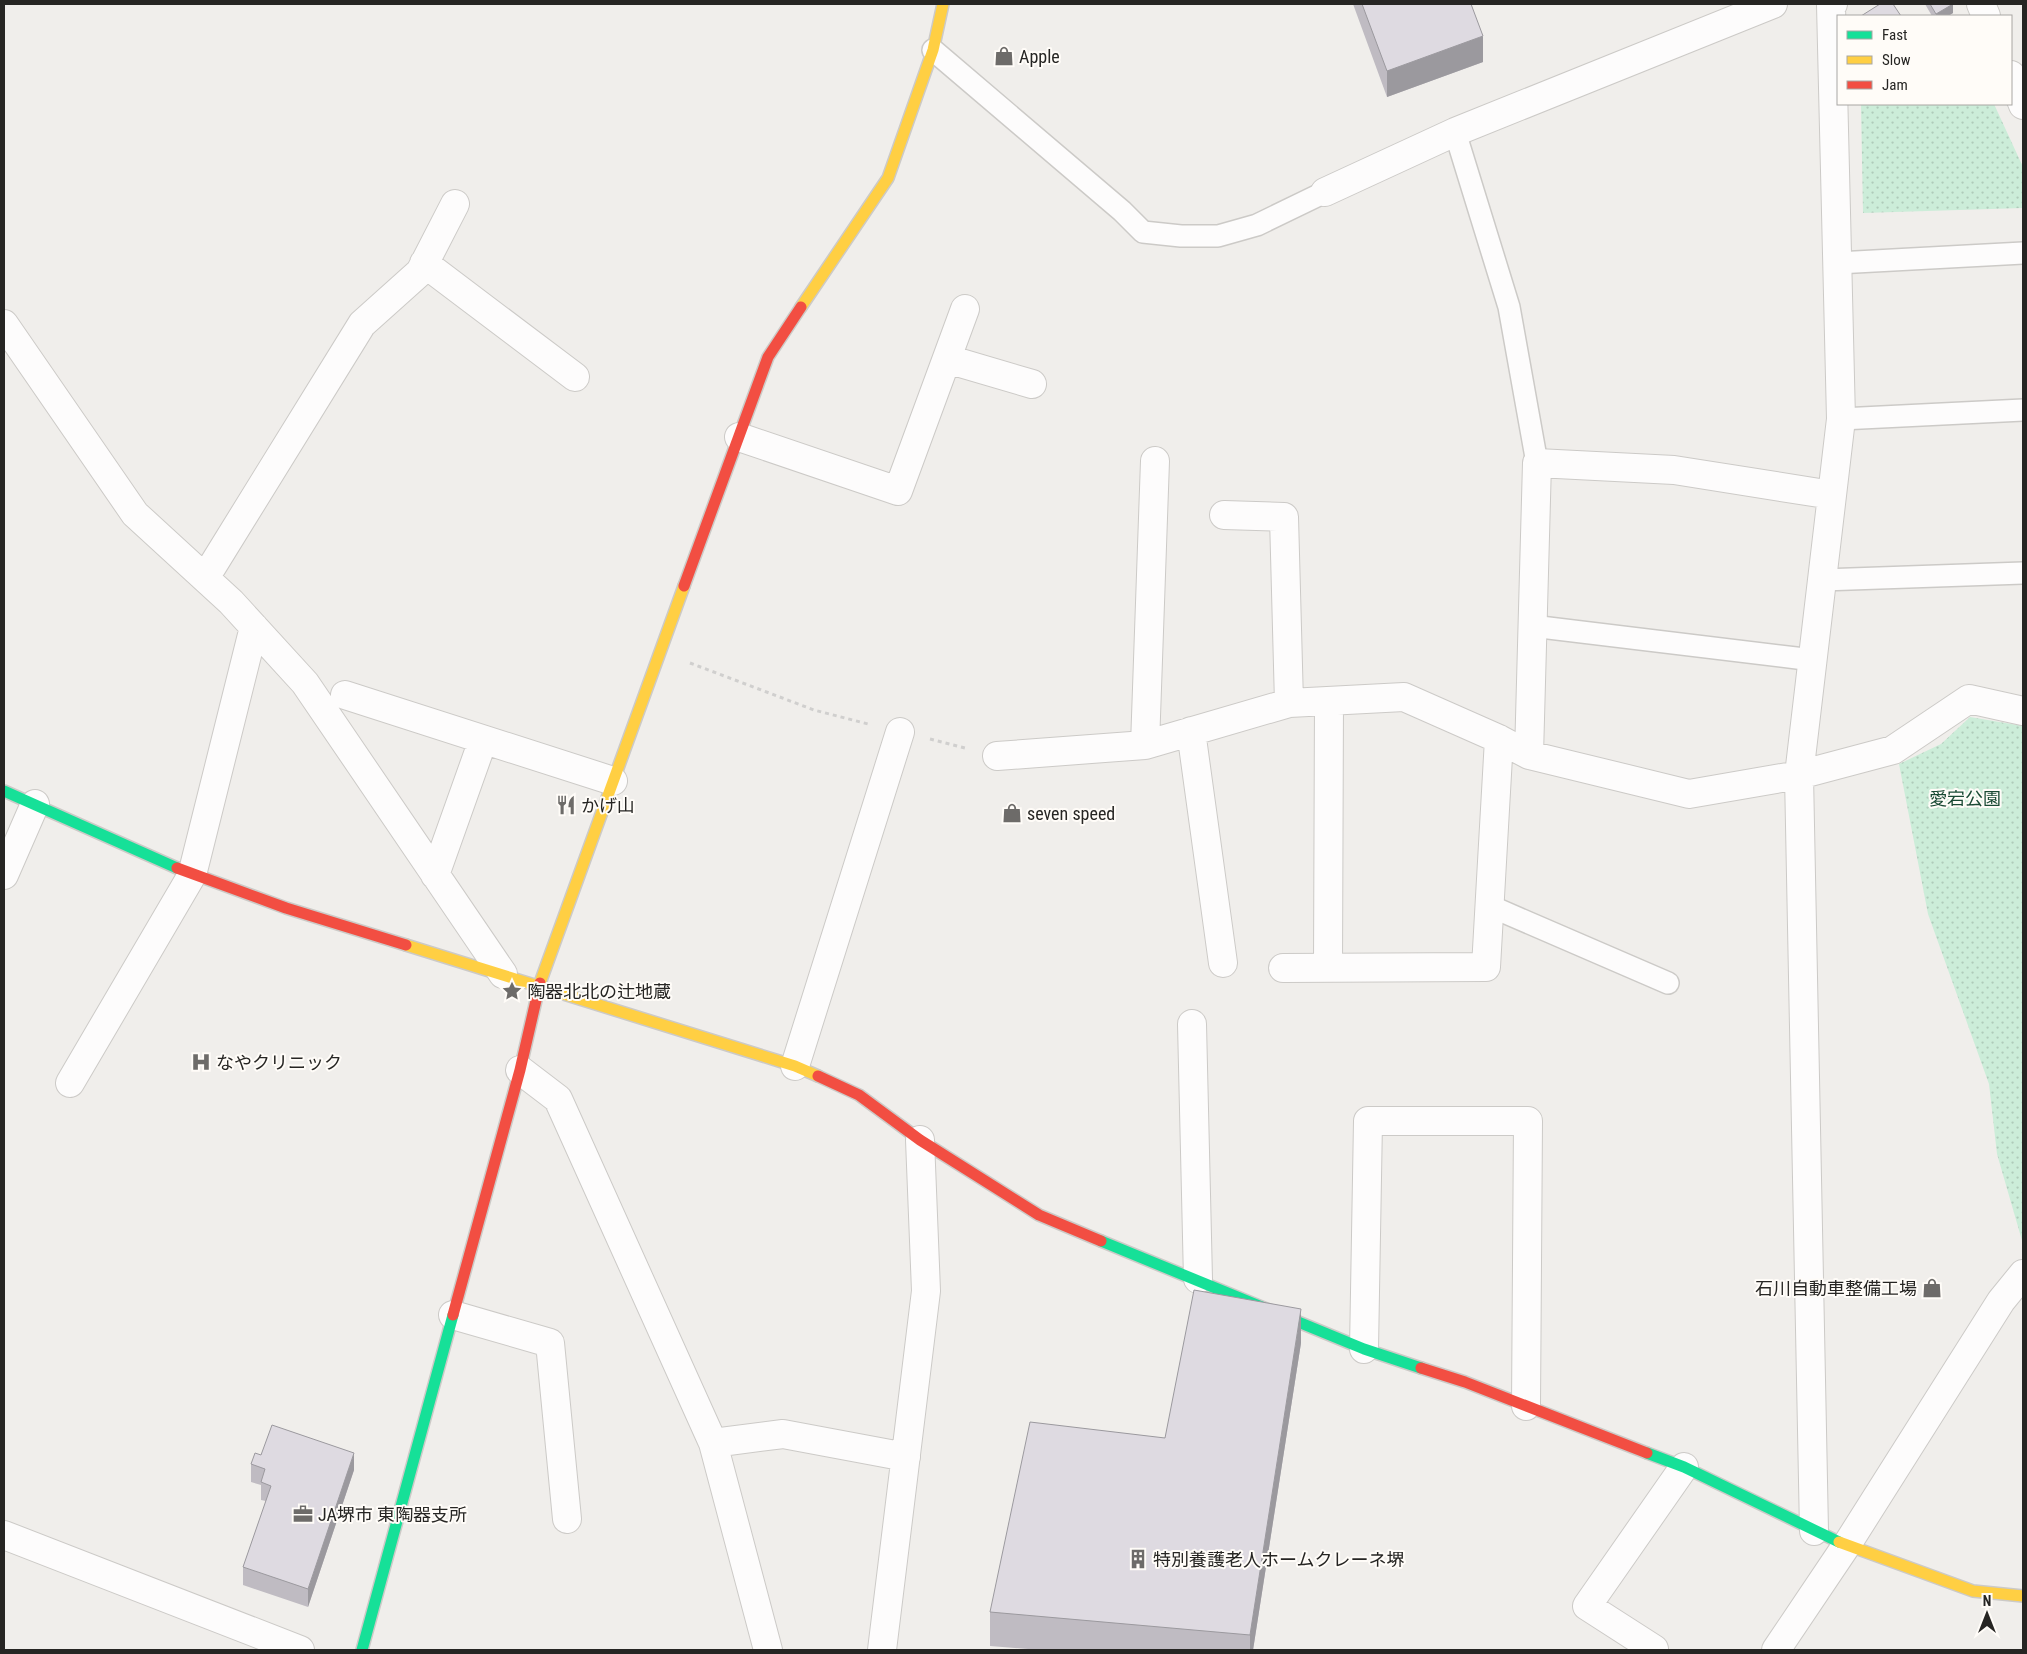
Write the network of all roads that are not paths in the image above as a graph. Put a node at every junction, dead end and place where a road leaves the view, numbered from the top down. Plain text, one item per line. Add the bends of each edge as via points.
1 (943, 4) edge
2 (1773, 4) edge
3 (1831, 4) edge
4 (933, 50) junction
5 (2012, 78) edge
6 (2023, 105) edge
7 (1455, 132) junction
8 (1325, 192) joint
9 (455, 204) dead end
10 (2023, 254) edge
11 (424, 263) junction
12 (1837, 263) junction
13 (966, 308) dead end
14 (4, 324) edge
15 (947, 360) junction
16 (575, 377) dead end
17 (1032, 384) dead end
18 (2023, 410) edge
19 (1840, 419) junction
20 (739, 437) junction
21 (1155, 461) dead end
22 (1537, 462) junction
23 (1832, 494) junction
24 (1224, 515) dead end
25 (2023, 573) edge
26 (205, 578) junction
27 (1822, 580) junction
28 (1532, 626) junction
29 (254, 627) junction
30 (1813, 660) junction
31 (345, 695) dead end
32 (1329, 701) junction
33 (1289, 703) junction
34 (2023, 712) edge
35 (900, 732) road end
36 (1192, 732) junction
37 (1499, 738) junction
38 (483, 740) junction
39 (1145, 745) junction
40 (1529, 754) junction
41 (997, 756) road end
42 (1799, 775) junction
43 (613, 781) junction
44 (4, 791) edge
45 (34, 804) junction
46 (4, 875) edge
47 (192, 875) junction
48 (434, 875) junction
49 (1490, 906) junction
50 (1223, 963) dead end
51 (1283, 968) dead end
52 (1328, 968) junction
53 (503, 974) junction
54 (1668, 983) dead end
55 (538, 987) junction
56 (1192, 1024) dead end
57 (795, 1066) junction
58 (520, 1070) junction
59 (70, 1083) dead end
60 (920, 1140) junction
61 (2023, 1274) edge
62 (1198, 1279) junction
63 (453, 1315) junction
64 (1364, 1349) junction
65 (1526, 1406) junction
66 (714, 1443) junction
67 (906, 1457) junction
68 (1684, 1467) junction
69 (567, 1519) dead end
70 (1814, 1531) junction
71 (4, 1535) edge
72 (1846, 1546) junction
73 (2023, 1596) edge
74 (300, 1650) edge
75 (362, 1650) edge
76 (768, 1650) edge
77 (882, 1650) edge
78 (1654, 1650) edge
79 (1776, 1650) edge

1 - 4 street
2 - 7 street
3 - 12 street
4 - 8 lane via 1143,232 1218,236 1257,225
4 - 20 street via 888,178 768,357
5 - 6 street
7 - 8 street
7 - 22 lane via 1509,307
9 - 11 street
10 - 12 lane
11 - 16 street
11 - 26 street via 420,272 362,324
12 - 19 street
13 - 15 street
14 - 26 street via 134,514
15 - 17 street
15 - 20 street via 898,491
18 - 19 lane
19 - 23 street
20 - 43 street
21 - 39 street
22 - 23 street via 1674,470
22 - 28 street
23 - 27 street
24 - 33 street via 1284,517
25 - 27 lane
26 - 29 street
27 - 30 street
28 - 30 lane
28 - 40 street
29 - 47 street
29 - 48 street via 305,684
30 - 42 street
31 - 38 street
32 - 33 street
32 - 37 street via 1404,696
32 - 52 street
33 - 36 street
34 - 42 street via 1970,699 1893,750
35 - 57 street
36 - 39 street
36 - 50 street
37 - 40 street
37 - 49 street
38 - 43 street
38 - 48 street
39 - 41 street
40 - 42 street via 1689,794
42 - 70 street
43 - 55 street
44 - 45 street
45 - 46 street
45 - 47 street
47 - 53 street via 286,908
47 - 59 street
48 - 53 street
49 - 52 street via 1486,967
49 - 54 lane
51 - 52 street
53 - 55 street
55 - 57 street
55 - 58 street
56 - 62 street
57 - 60 street via 859,1094
58 - 63 street
58 - 66 street via 558,1099
60 - 62 street via 1040,1215
60 - 67 street via 926,1291
61 - 72 street via 2001,1301
62 - 64 street
63 - 69 street via 550,1343
63 - 75 street
64 - 65 street via 1466,1382
64 - 65 street via 1368,1121 1528,1121
65 - 68 street
66 - 67 street via 783,1434
66 - 76 street
67 - 77 street
68 - 70 street
68 - 78 street via 1587,1606
70 - 72 street
71 - 74 street
72 - 73 street via 1973,1592
72 - 79 street

